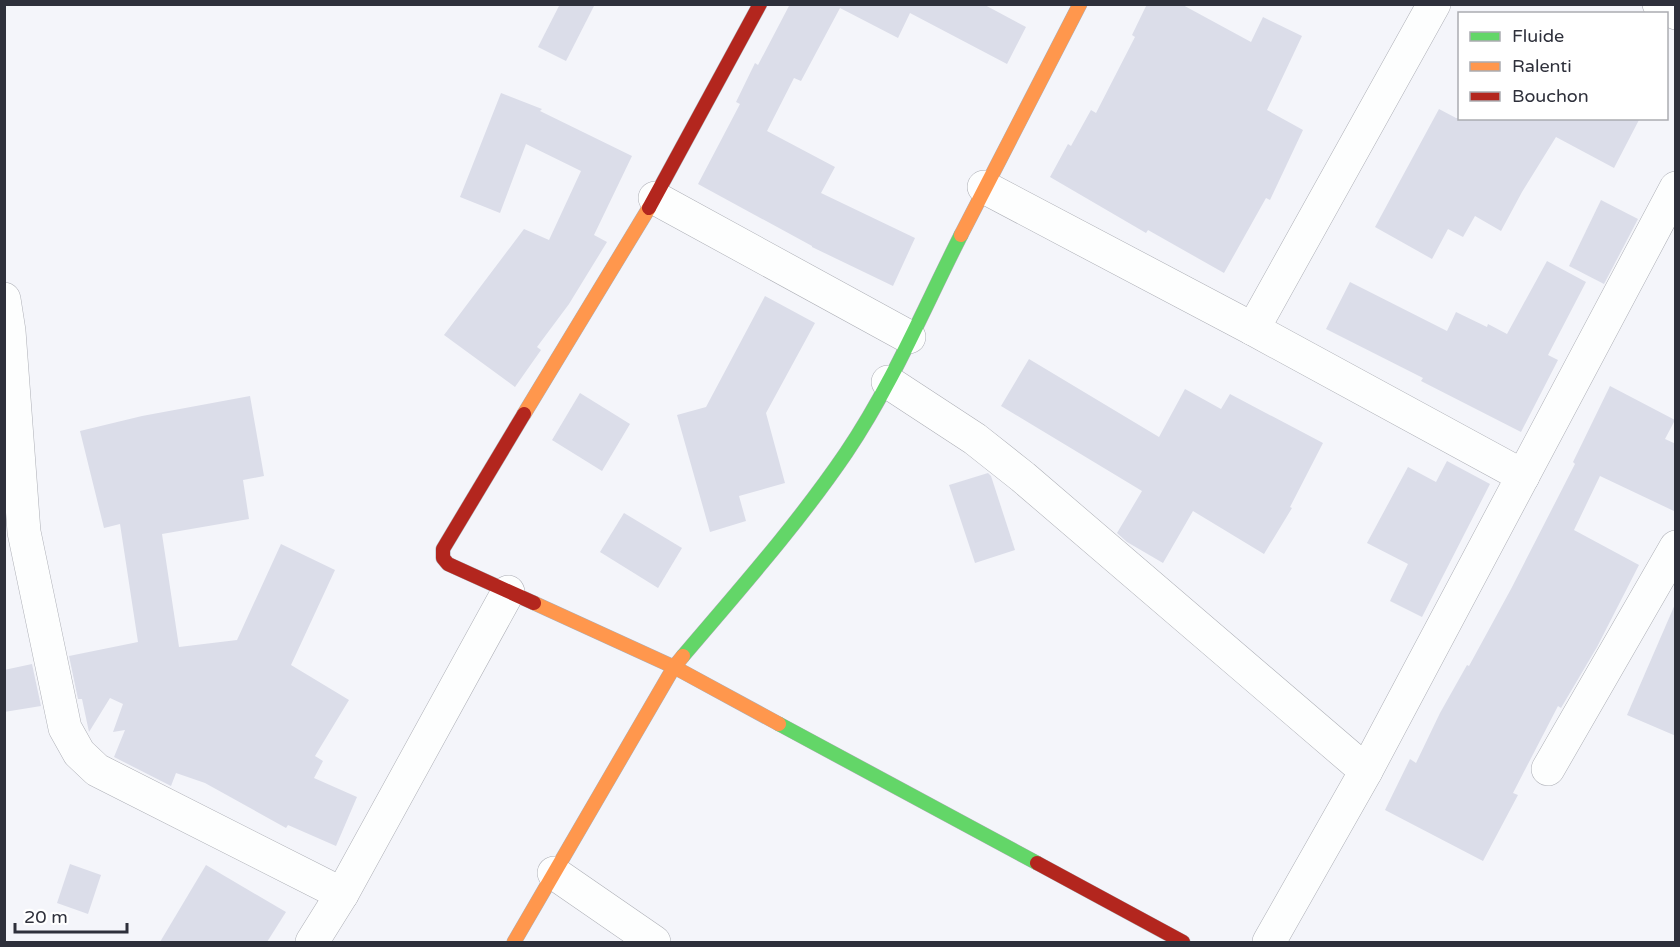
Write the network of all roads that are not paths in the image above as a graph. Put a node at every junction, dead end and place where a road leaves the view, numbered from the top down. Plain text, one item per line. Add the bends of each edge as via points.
1 (760, 4) edge
2 (1080, 4) edge
3 (1434, 4) edge
4 (1659, 4) edge
5 (1676, 13) edge
6 (984, 188) junction
7 (1676, 188) edge
8 (655, 198) junction
9 (4, 299) edge
10 (1253, 329) junction
11 (909, 337) junction
12 (888, 382) junction
13 (1523, 476) junction
14 (14, 531) edge
15 (1676, 547) edge
16 (508, 592) junction
17 (674, 667) junction
18 (1548, 769) dead end
19 (1366, 771) junction
20 (554, 873) junction
21 (342, 894) junction
22 (312, 942) edge
23 (514, 942) edge
24 (654, 942) edge
25 (1183, 942) edge
26 (1269, 942) edge

1 - 8 street
2 - 6 street
3 - 10 street
4 - 5 street
6 - 10 street
6 - 11 street
7 - 13 street
8 - 11 street
8 - 16 street via 443,549 448,564
9 - 14 street via 9,331
10 - 13 street
11 - 12 street
12 - 17 street via 847,451 804,512
12 - 19 street via 975,439 1023,477
13 - 19 street
14 - 21 street via 65,728 79,753 97,770
15 - 18 street
16 - 17 street
16 - 21 street
17 - 20 street
17 - 25 street
19 - 26 street
20 - 23 street
20 - 24 street
21 - 22 street

